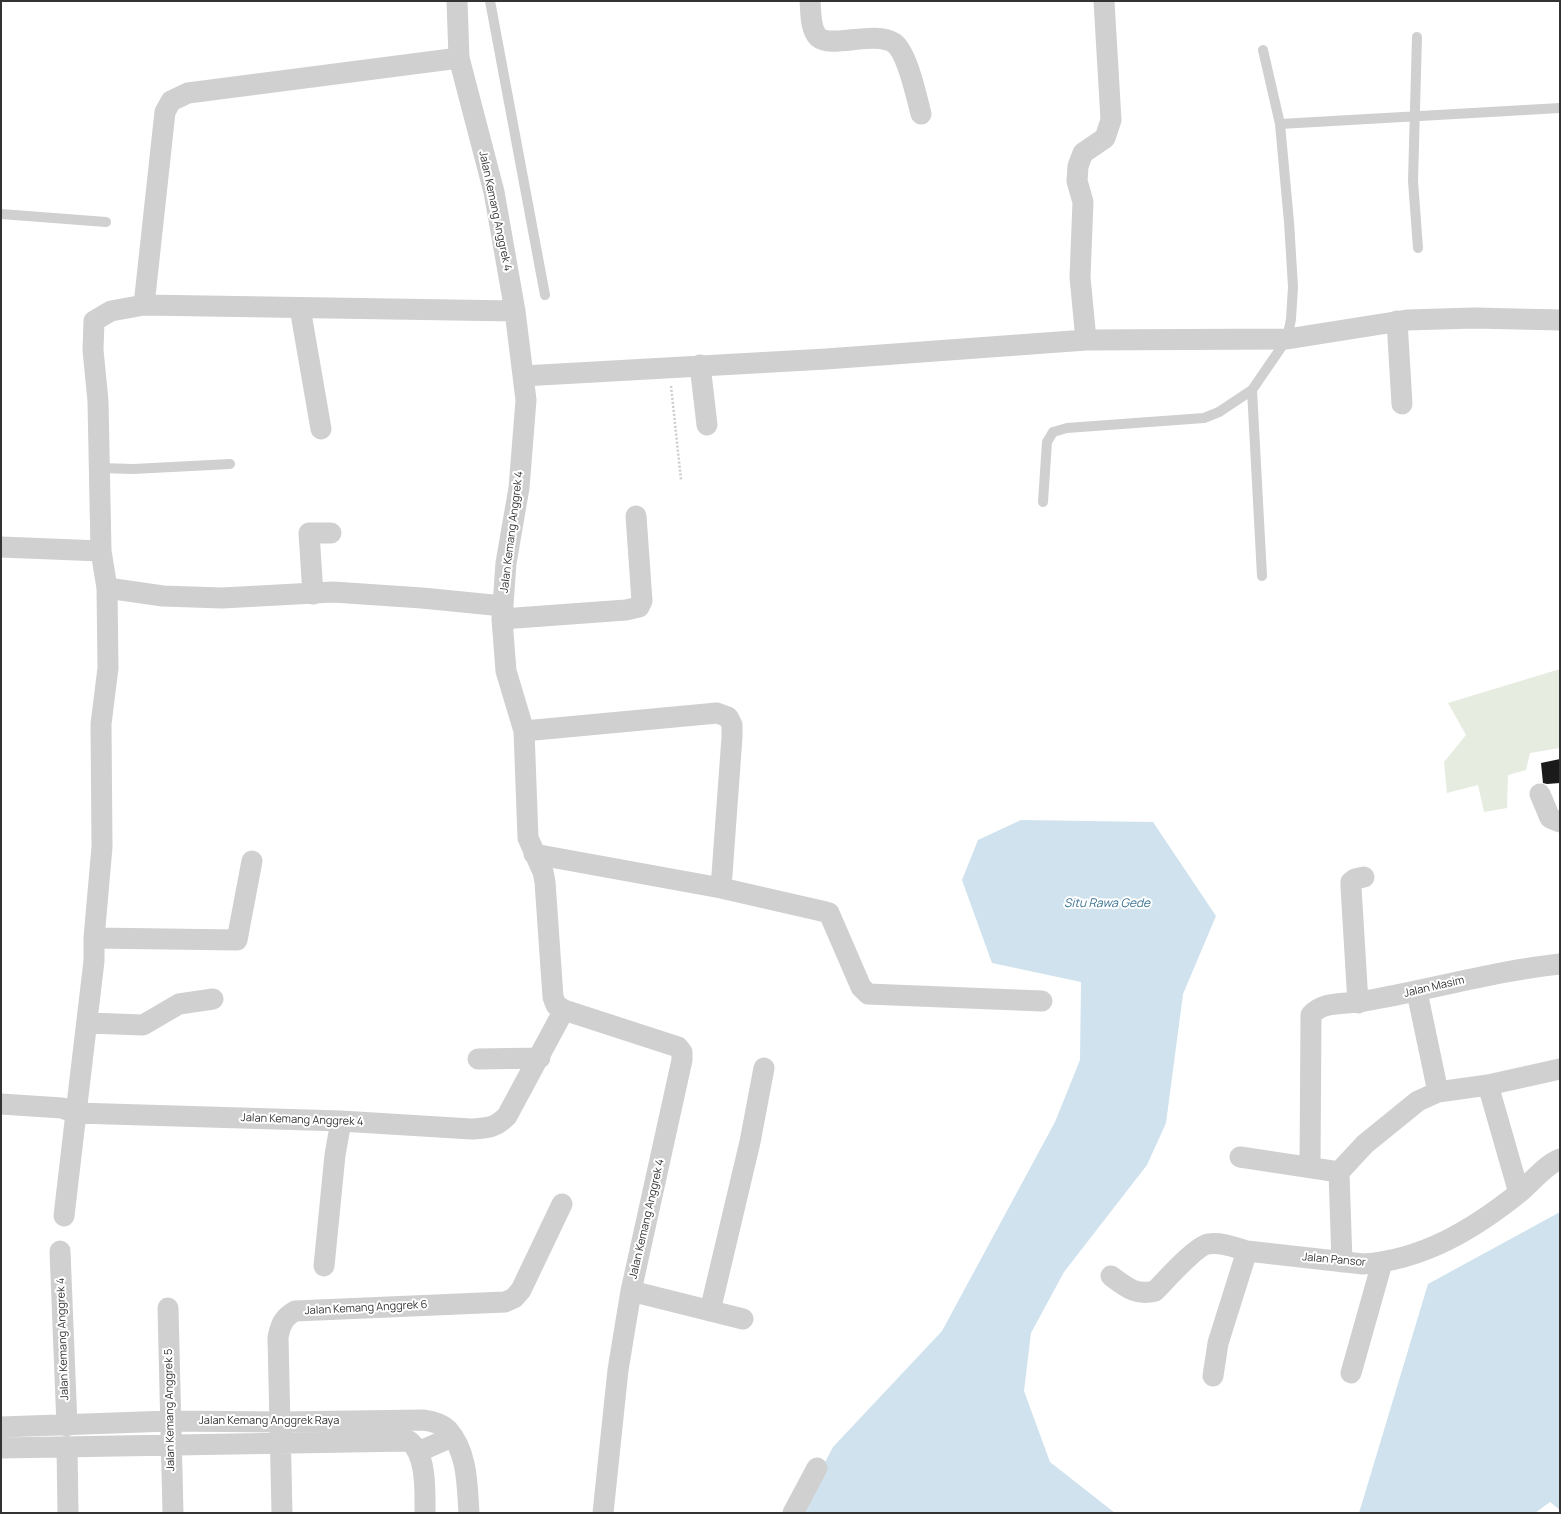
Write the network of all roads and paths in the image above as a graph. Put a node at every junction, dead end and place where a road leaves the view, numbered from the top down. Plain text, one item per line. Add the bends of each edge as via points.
1 (457, 1) edge
2 (490, 1) edge
3 (810, 1) edge
4 (1104, 1) edge
5 (1417, 37) dead end
6 (1263, 50) dead end
7 (459, 58) junction
8 (1560, 108) edge
9 (921, 114) dead end
10 (1415, 117) junction
11 (1280, 124) junction
12 (1, 214) edge
13 (106, 222) dead end
14 (1418, 248) dead end
15 (545, 295) dead end
16 (144, 305) junction
17 (300, 308) junction
18 (515, 311) junction
19 (1560, 320) edge
20 (1397, 321) junction
21 (1286, 339) junction
22 (1086, 340) junction
23 (700, 365) junction
24 (669, 367) junction
25 (523, 376) junction
26 (1252, 390) junction
27 (1402, 404) dead end
28 (707, 425) dead end
29 (320, 429) dead end
30 (230, 464) dead end
31 (99, 468) junction
32 (681, 480) dead end
33 (1043, 502) dead end
34 (636, 516) dead end
35 (331, 533) dead end
36 (1, 547) edge
37 (101, 551) junction
38 (1262, 576) dead end
39 (107, 588) junction
40 (313, 594) junction
41 (502, 613) junction
42 (524, 731) junction
43 (1540, 794) dead end
44 (1560, 822) edge
45 (534, 854) junction
46 (252, 861) dead end
47 (1364, 877) dead end
48 (721, 888) junction
49 (94, 938) junction
50 (1560, 964) edge
51 (1416, 992) junction
52 (213, 999) dead end
53 (1042, 1001) dead end
54 (1358, 1002) junction
55 (564, 1010) junction
56 (88, 1023) junction
57 (540, 1058) junction
58 (478, 1059) dead end
59 (764, 1068) dead end
60 (1560, 1069) edge
61 (1488, 1085) junction
62 (1438, 1092) junction
63 (1, 1104) edge
64 (76, 1113) junction
65 (342, 1121) junction
66 (1240, 1157) dead end
67 (1560, 1159) edge
68 (1310, 1167) junction
69 (1339, 1172) junction
70 (1519, 1193) junction
71 (562, 1204) dead end
72 (64, 1216) dead end
73 (60, 1251) dead end
74 (1247, 1251) junction
75 (1342, 1262) junction
76 (1382, 1263) junction
77 (324, 1266) dead end
78 (1111, 1276) dead end
79 (631, 1291) junction
80 (168, 1308) dead end
81 (710, 1310) junction
82 (743, 1319) dead end
83 (1351, 1373) dead end
84 (1213, 1376) dead end
85 (170, 1421) junction
86 (67, 1426) junction
87 (1, 1427) edge
88 (280, 1432) junction
89 (452, 1437) junction
90 (171, 1446) junction
91 (67, 1447) junction
92 (1, 1448) edge
93 (418, 1452) junction
94 (817, 1468) dead end
95 (68, 1513) edge
96 (173, 1513) edge
97 (282, 1513) edge
98 (425, 1513) edge
99 (469, 1513) edge
100 (603, 1513) edge
101 (792, 1513) edge

1 - 7 street, Jalan Kemang Anggrek 4
2 - 15 lane
3 - 9 street via 813,26 818,36 826,41 882,38 894,43 901,51 913,82
4 - 22 street via 1111,120 1105,138 1083,152 1078,166 1077,181 1082,202 1080,277
5 - 10 lane
6 - 11 lane
7 - 16 street via 188,93 171,101 165,112
7 - 18 street, Jalan Kemang Anggrek 4 via 494,192
8 - 10 lane
10 - 11 lane
10 - 14 lane via 1413,181
11 - 21 lane via 1293,287 1291,319
12 - 13 lane
16 - 17 street
16 - 31 street via 111,311 94,321
17 - 18 street
17 - 29 street
18 - 25 street, Jalan Kemang Anggrek 4
19 - 20 street via 1474,318
20 - 21 street
20 - 27 street
21 - 22 street
21 - 26 lane
22 - 23 street via 826,359
23 - 24 street
23 - 28 street
24 - 25 street
24 - 32 path
25 - 41 street, Jalan Kemang Anggrek 4 via 526,400 519,488 506,563
26 - 33 lane via 1219,412 1204,418 1066,428 1054,432 1047,442
26 - 38 lane
30 - 31 lane via 133,469
31 - 37 street
34 - 41 street via 642,601 640,607 626,610
35 - 40 street via 309,533
36 - 37 street
37 - 39 street
39 - 40 street via 163,596 222,598
39 - 49 street via 108,668 101,724 102,847
40 - 41 street via 333,592 422,598
41 - 42 street, Jalan Kemang Anggrek 4 via 506,671
42 - 45 street, Jalan Kemang Anggrek 4 via 528,838
42 - 48 street via 717,713 728,717 732,725 732,737
43 - 44 street via 1550,818
45 - 48 street
45 - 55 street, Jalan Kemang Anggrek 4 via 545,882 553,997 556,1005
46 - 49 street via 237,940
47 - 54 street via 1355,879 1350,887
48 - 53 street via 829,913 861,987 868,994
49 - 56 street
50 - 51 street, Jalan Masim via 1521,968
51 - 54 street, Jalan Masim
51 - 62 street
52 - 56 street via 179,1004 143,1025
54 - 68 street, Jalan Masim via 1325,1005 1311,1015
55 - 57 street, Jalan Kemang Anggrek 4
55 - 79 street, Jalan Kemang Anggrek 4 via 678,1047 682,1052
56 - 64 street
57 - 58 street
57 - 65 street, Jalan Kemang Anggrek 4 via 507,1116 498,1125 471,1129
59 - 81 street via 750,1142
60 - 61 street
61 - 62 street
61 - 70 street
62 - 69 street via 1407,1109 1365,1144
63 - 64 street, Jalan Kemang Anggrek 4 via 62,1108
64 - 65 street, Jalan Kemang Anggrek 4
64 - 72 street
65 - 77 street via 334,1163
66 - 68 street
67 - 70 street, Jalan Pansor
68 - 69 street
69 - 75 street
70 - 76 street, Jalan Pansor via 1442,1244 1419,1254
71 - 88 street, Jalan Kemang Anggrek 6 via 521,1290 514,1298 505,1302 295,1311 286,1316 281,1323 278,1337
73 - 86 street, Jalan Kemang Anggrek 4
74 - 75 street, Jalan Pansor
74 - 78 street, Jalan Pansor via 1222,1244 1206,1244 1155,1291 1146,1294 1139,1293
74 - 84 street via 1218,1343
75 - 76 street, Jalan Pansor
76 - 83 street
79 - 81 street
79 - 100 street, Jalan Kemang Anggrek 4 via 618,1370
80 - 85 street, Jalan Kemang Anggrek 5
81 - 82 street
85 - 86 street, Jalan Kemang Anggrek Raya
85 - 88 street, Jalan Kemang Anggrek Raya
85 - 90 street, Jalan Kemang Anggrek 5
86 - 87 street, Jalan Kemang Anggrek Raya
88 - 89 street, Jalan Kemang Anggrek Raya via 422,1420 434,1422 447,1429
88 - 90 street, Jalan Kemang Anggrek Raya
88 - 93 street, Jalan Kemang Anggrek Raya via 409,1441
88 - 97 street, Jalan Kemang Anggrek 6
89 - 93 street
89 - 99 street, Jalan Kemang Anggrek Raya via 461,1453 467,1474
90 - 91 street, Jalan Kemang Anggrek Raya
90 - 96 street, Jalan Kemang Anggrek 5
91 - 92 street, Jalan Kemang Anggrek Raya
91 - 95 street
93 - 98 street via 423,1467
94 - 101 street

